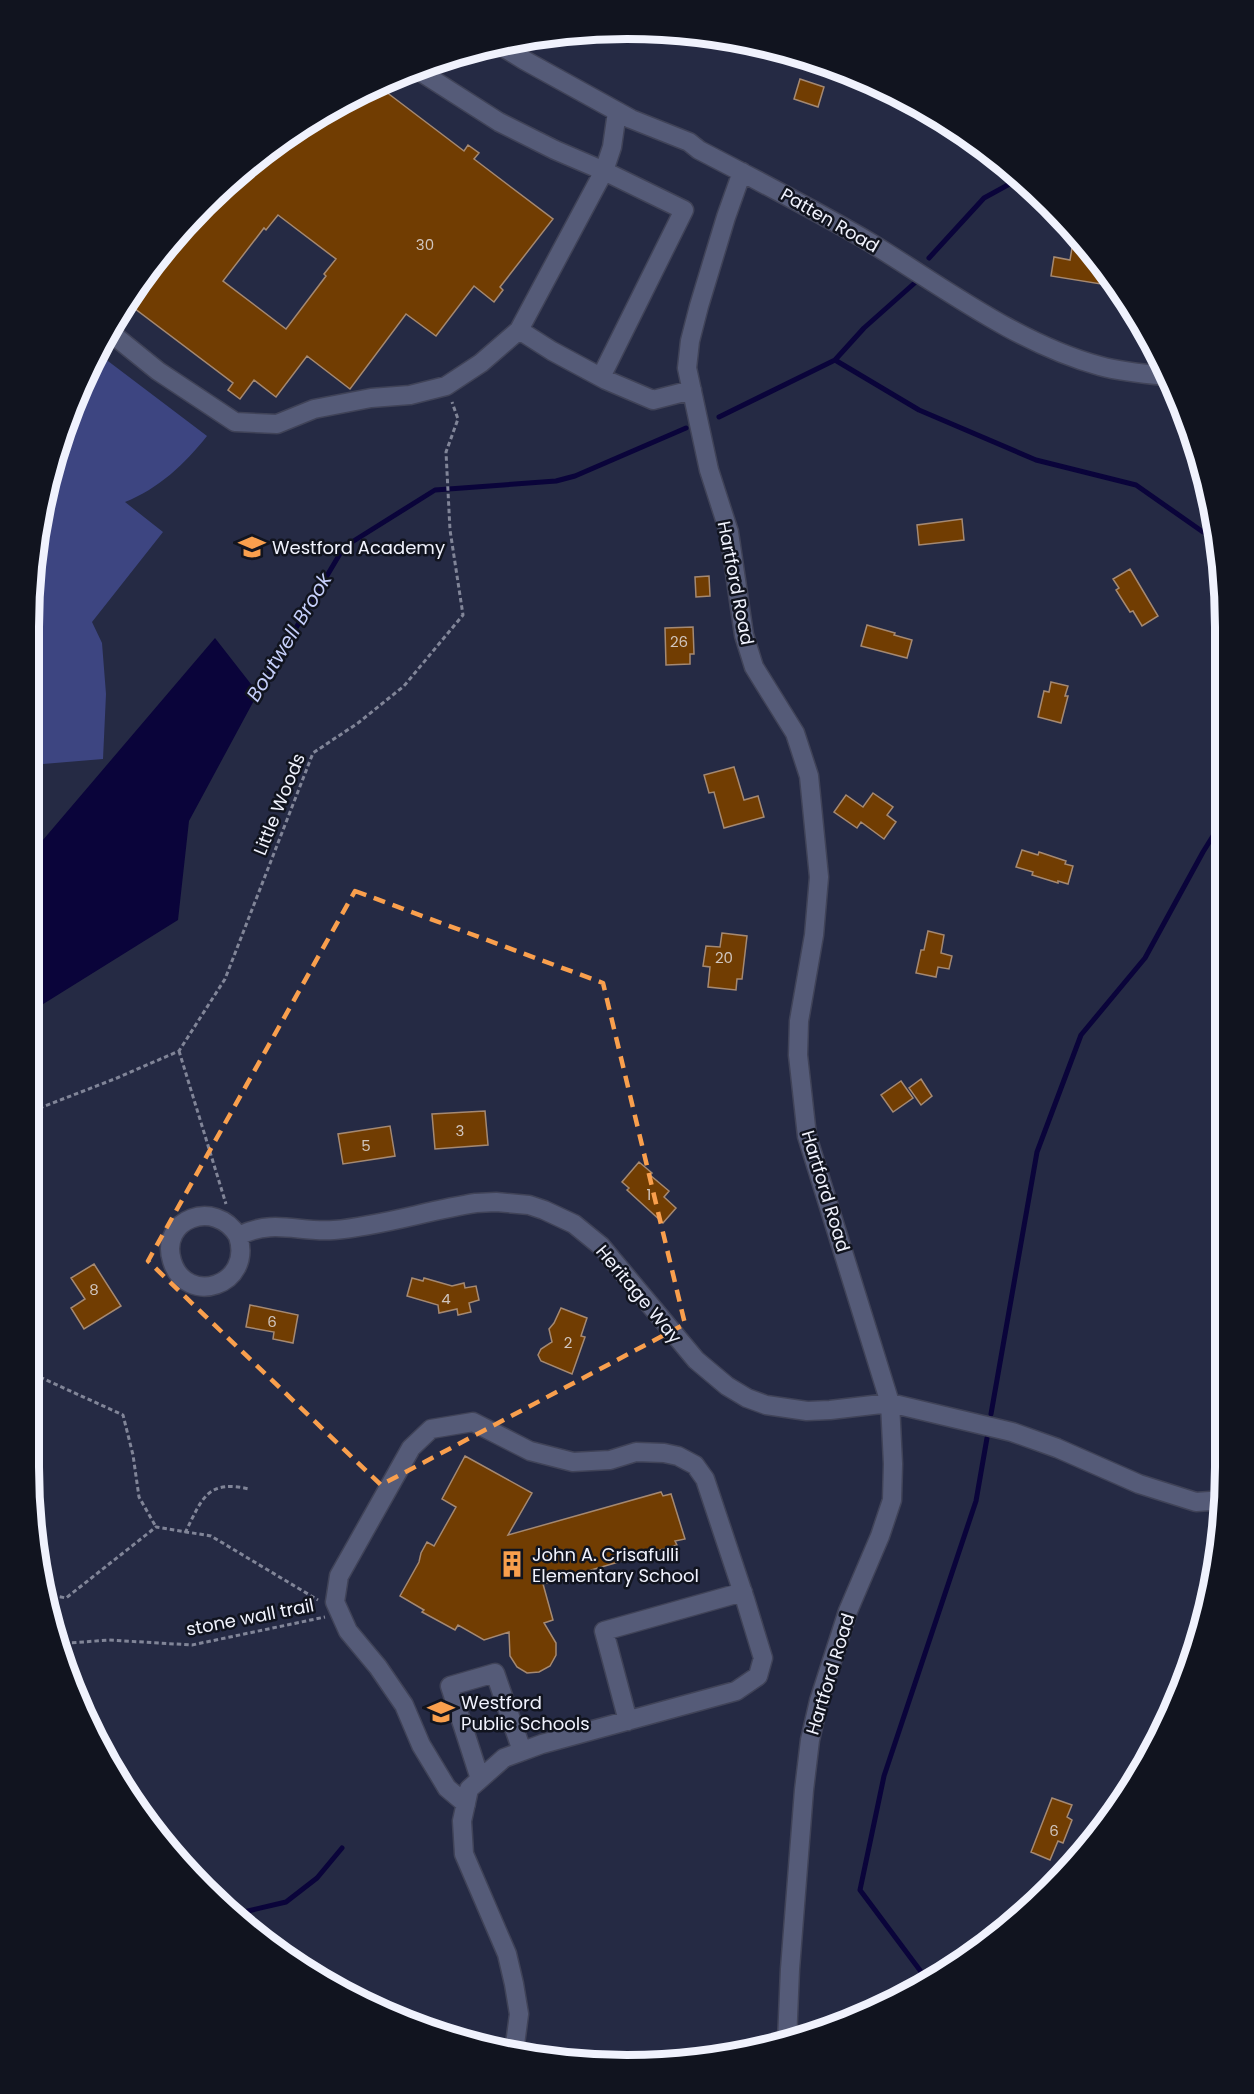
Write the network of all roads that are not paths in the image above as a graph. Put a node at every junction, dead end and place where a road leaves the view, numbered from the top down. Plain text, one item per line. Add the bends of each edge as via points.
1 (509, 51) edge
2 (425, 75) edge
3 (617, 112) junction
4 (604, 171) junction
5 (742, 172) junction
6 (519, 330) junction
7 (116, 337) edge
8 (1158, 375) edge
9 (601, 377) junction
10 (692, 390) junction
11 (236, 1233) road end
12 (890, 1403) junction
13 (1214, 1501) edge
14 (743, 1592) junction
15 (628, 1721) junction
16 (522, 1751) junction
17 (480, 1779) junction
18 (466, 1804) junction
19 (787, 2033) edge
20 (515, 2044) edge

1 - 3 street, Patten Road
2 - 4 street via 499,122
3 - 4 street
3 - 5 street, Patten Road via 689,142
4 - 6 street
4 - 9 street via 684,210
5 - 8 street, Patten Road via 825,216 1041,344 1098,366
5 - 10 street, Hartford Road via 690,341 687,368
6 - 7 street via 447,386 315,409 277,424 235,422 158,371
6 - 9 street
9 - 10 street via 653,399
10 - 12 street, Hartford Road via 709,470 729,532 750,656 795,733 809,776 819,877 814,935 799,1021 798,1054 807,1136
11 - 12 street, Heritage Way via 264,1227 334,1230 476,1203 529,1205 574,1224 601,1246 696,1360 747,1398 807,1411
12 - 13 street, Heritage Way via 1012,1432 1139,1484 1196,1502
12 - 19 street, Hartford Road via 892,1500 848,1611 810,1740
14 - 15 street via 763,1658 758,1677 736,1690
14 - 15 street via 604,1631
14 - 18 street via 705,1479 694,1465 678,1456 636,1452 610,1460 573,1462 530,1451 473,1422 431,1430 411,1448 339,1576 335,1602 348,1631 404,1705 421,1745 447,1788
15 - 16 street
16 - 17 street via 504,1758
16 - 17 street via 495,1673 450,1686
17 - 18 street via 469,1789
18 - 20 street via 462,1821 464,1854 507,1954 519,2014

